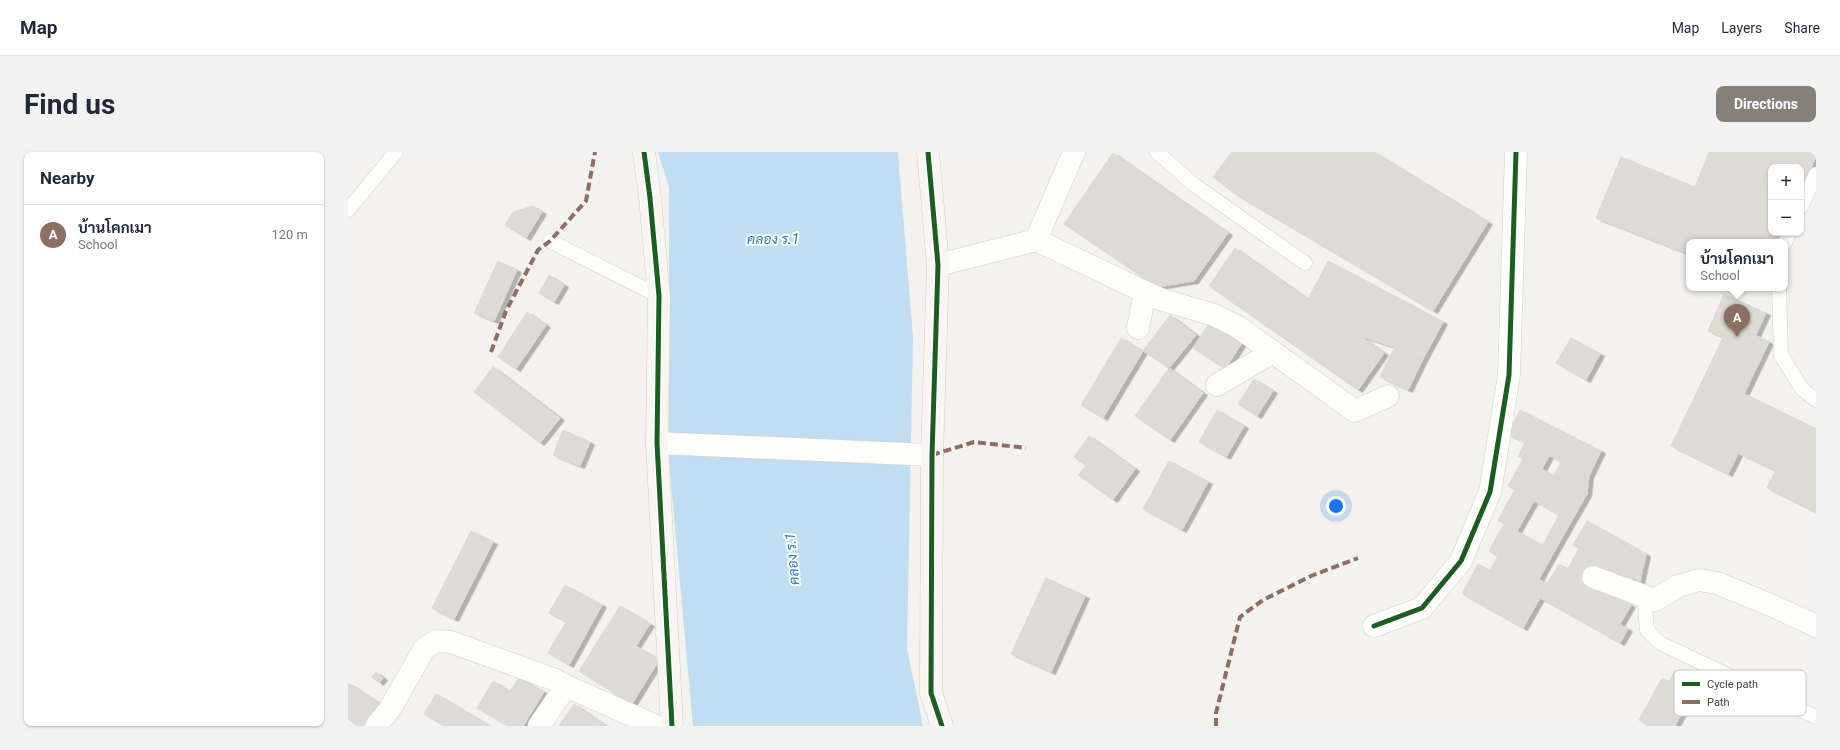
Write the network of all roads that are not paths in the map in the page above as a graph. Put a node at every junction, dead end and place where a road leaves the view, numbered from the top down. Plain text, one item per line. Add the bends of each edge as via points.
1 (396, 152) edge
2 (644, 152) edge
3 (928, 152) edge
4 (1074, 152) edge
5 (1157, 152) edge
6 (1516, 152) edge
7 (1816, 174) edge
8 (1804, 200) edge
9 (348, 210) edge
10 (1036, 240) junction
11 (550, 241) dead end
12 (1305, 263) dead end
13 (938, 265) junction
14 (1779, 291) edge
15 (1145, 293) junction
16 (658, 296) junction
17 (1138, 328) dead end
18 (1272, 352) junction
19 (1217, 385) dead end
20 (1388, 396) dead end
21 (1816, 400) edge
22 (657, 443) junction
23 (932, 455) junction
24 (1593, 577) dead end
25 (1644, 596) junction
26 (1374, 626) dead end
27 (1816, 626) edge
28 (1717, 670) edge
29 (566, 686) junction
30 (1806, 712) edge
31 (1816, 717) edge
32 (376, 726) edge
33 (539, 726) edge
34 (656, 726) edge
35 (672, 726) edge
36 (942, 726) edge

1 - 9 lane
2 - 16 street
3 - 13 street
4 - 10 street
5 - 12 lane via 1193,184
6 - 26 street via 1509,375 1490,492 1460,561 1422,608
7 - 8 lane
10 - 13 street
10 - 15 street
11 - 16 lane
13 - 23 street
14 - 21 lane via 1781,355 1802,389
15 - 17 street
15 - 18 street via 1214,315
16 - 22 street
18 - 19 street
18 - 20 street via 1355,411
22 - 23 street
22 - 35 street
23 - 36 street via 931,693
24 - 25 street
25 - 27 street via 1654,600 1678,586 1699,580 1717,583
25 - 28 lane via 1647,630 1660,643
29 - 32 street via 451,642 436,641 424,649 390,709
29 - 33 street
29 - 34 street
30 - 31 lane

